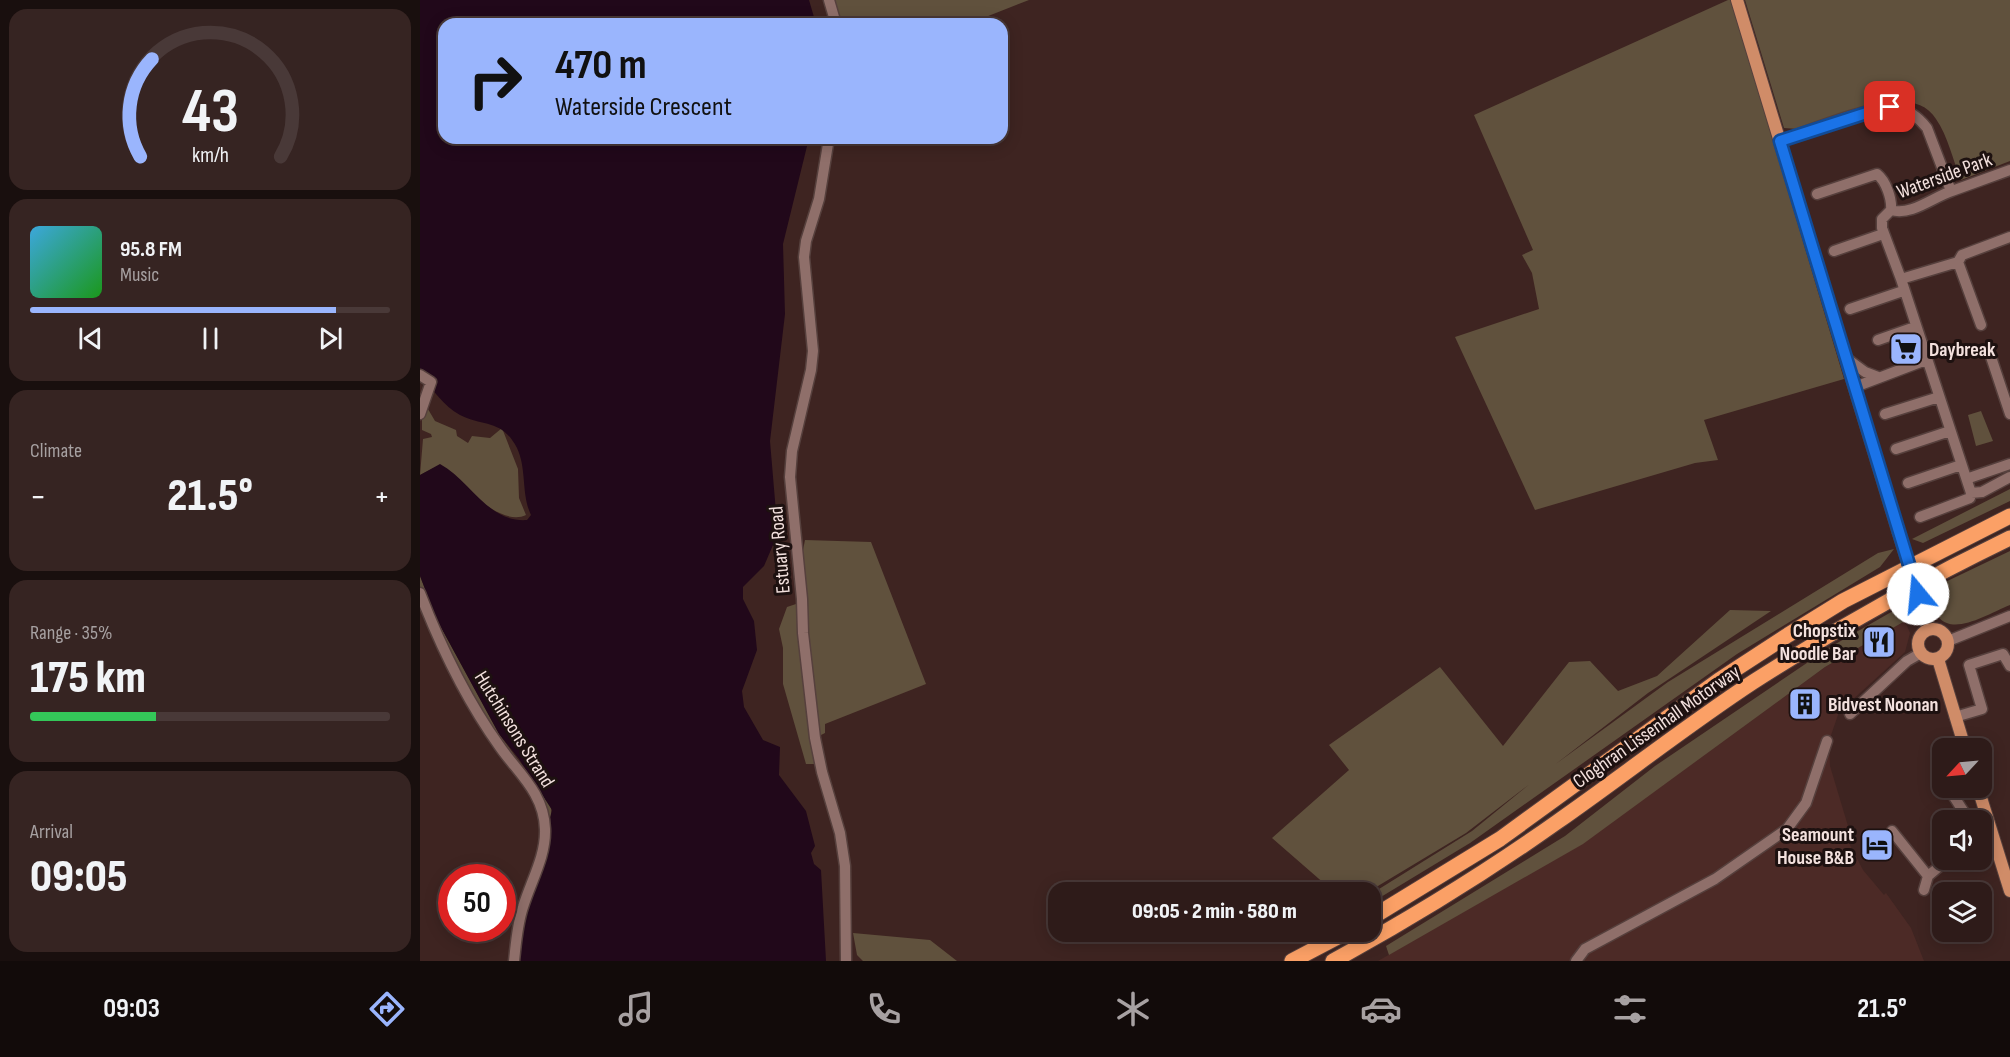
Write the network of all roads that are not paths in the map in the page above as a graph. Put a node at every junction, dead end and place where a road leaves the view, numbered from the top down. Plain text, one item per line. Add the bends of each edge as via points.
1 (829, 0) edge
2 (1737, 0) edge
3 (834, 18) edge
4 (1780, 141) junction
5 (828, 144) edge
6 (2010, 170) edge
7 (1951, 191) junction
8 (1817, 194) dead end
9 (1891, 210) junction
10 (1884, 234) junction
11 (2010, 237) edge
12 (1834, 251) dead end
13 (1958, 262) junction
14 (1901, 279) junction
15 (1903, 291) junction
16 (1850, 309) dead end
17 (1981, 325) dead end
18 (1915, 327) junction
19 (1878, 340) dead end
20 (1990, 354) dead end
21 (1846, 358) junction
22 (1926, 360) junction
23 (420, 375) edge
24 (1878, 377) junction
25 (1855, 387) junction
26 (1939, 397) junction
27 (420, 414) edge
28 (1885, 414) dead end
29 (2010, 414) edge
30 (1950, 431) junction
31 (1896, 449) dead end
32 (2010, 464) edge
33 (1961, 465) junction
34 (1994, 470) junction
35 (1972, 477) dead end
36 (2010, 477) edge
37 (1908, 483) dead end
38 (1999, 483) junction
39 (1971, 493) junction
40 (2010, 516) edge
41 (1920, 517) dead end
42 (2010, 538) edge
43 (420, 593) edge
44 (2010, 616) edge
45 (1930, 629) junction
46 (1948, 641) junction
47 (1921, 653) junction
48 (1938, 659) junction
49 (2010, 666) edge
50 (1850, 714) dead end
51 (1956, 717) junction
52 (1962, 738) edge
53 (1827, 741) dead end
54 (1892, 831) dead end
55 (1992, 846) edge
56 (1935, 870) edge
57 (1928, 876) junction
58 (1924, 890) dead end
59 (2010, 891) edge
60 (1381, 912) edge
61 (1328, 942) edge
62 (514, 961) edge
63 (846, 961) edge
64 (1292, 961) edge
65 (1333, 961) edge
66 (1576, 961) edge

1 - 3 street
2 - 4 main road
4 - 7 street via 1879,109 1899,108 1921,120 1927,128
4 - 21 main road
5 - 63 street, Estuary Road via 804,257 813,351 790,477 815,738 845,866
6 - 7 street, Waterside Park
7 - 9 street, Waterside Park via 1909,210
8 - 9 street via 1877,174 1882,178
9 - 10 street via 1881,222
10 - 12 street
10 - 14 street
11 - 13 street via 1962,255
13 - 14 street
13 - 17 street
14 - 15 street
15 - 16 street
15 - 18 street
18 - 19 street
18 - 22 street
20 - 29 street
21 - 24 street
21 - 25 main road
22 - 24 street
22 - 26 street
23 - 27 street via 431,382
24 - 25 street
25 - 45 main road, bridge
26 - 28 street
26 - 30 street
30 - 31 street
30 - 33 street
32 - 34 street
33 - 37 street
33 - 39 street
34 - 35 street
34 - 38 street
36 - 38 street
38 - 39 street
39 - 41 street via 1970,498
40 - 60 highway, Cloghran Lissenhall Motorway via 1853,596 1788,635 1719,680 1500,839
42 - 65 highway, Cloghran Lissenhall Motorway via 1890,599 1780,666 1509,856
43 - 62 street, Hutchinsons Strand via 467,690 542,809 544,843 522,909
44 - 46 street
45 - 46 main road via 1940,630
45 - 47 main road via 1918,640
46 - 48 main road via 1948,650
47 - 48 main road
47 - 50 street via 1907,661
48 - 51 main road
49 - 51 street via 2003,654 1969,665 1982,709
51 - 52 main road
53 - 66 street via 1806,803 1787,829 1715,879 1585,948
54 - 57 street
55 - 59 main road
56 - 57 street
57 - 58 street
61 - 64 highway

